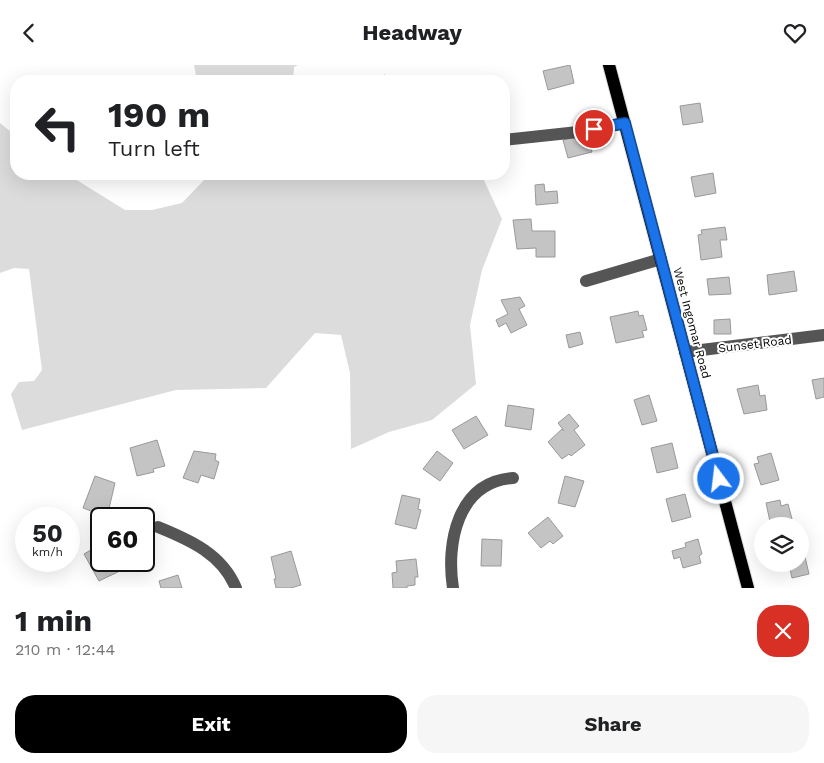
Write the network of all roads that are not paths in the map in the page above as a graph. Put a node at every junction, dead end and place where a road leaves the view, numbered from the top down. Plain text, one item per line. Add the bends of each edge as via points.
1 (610, 65) edge
2 (625, 123) junction
3 (510, 139) edge
4 (661, 259) junction
5 (586, 281) dead end
6 (824, 335) edge
7 (685, 352) junction
8 (513, 478) dead end
9 (158, 527) dead end
10 (236, 588) edge
11 (453, 588) edge
12 (748, 588) edge

1 - 2 main road, West Ingomar Road
2 - 3 street
2 - 4 main road, West Ingomar Road
4 - 5 street
4 - 7 main road, West Ingomar Road
6 - 7 street, Sunset Road
7 - 12 main road, West Ingomar Road
8 - 11 street via 499,480 481,490 458,517 450,555
9 - 10 street via 205,549 226,570

